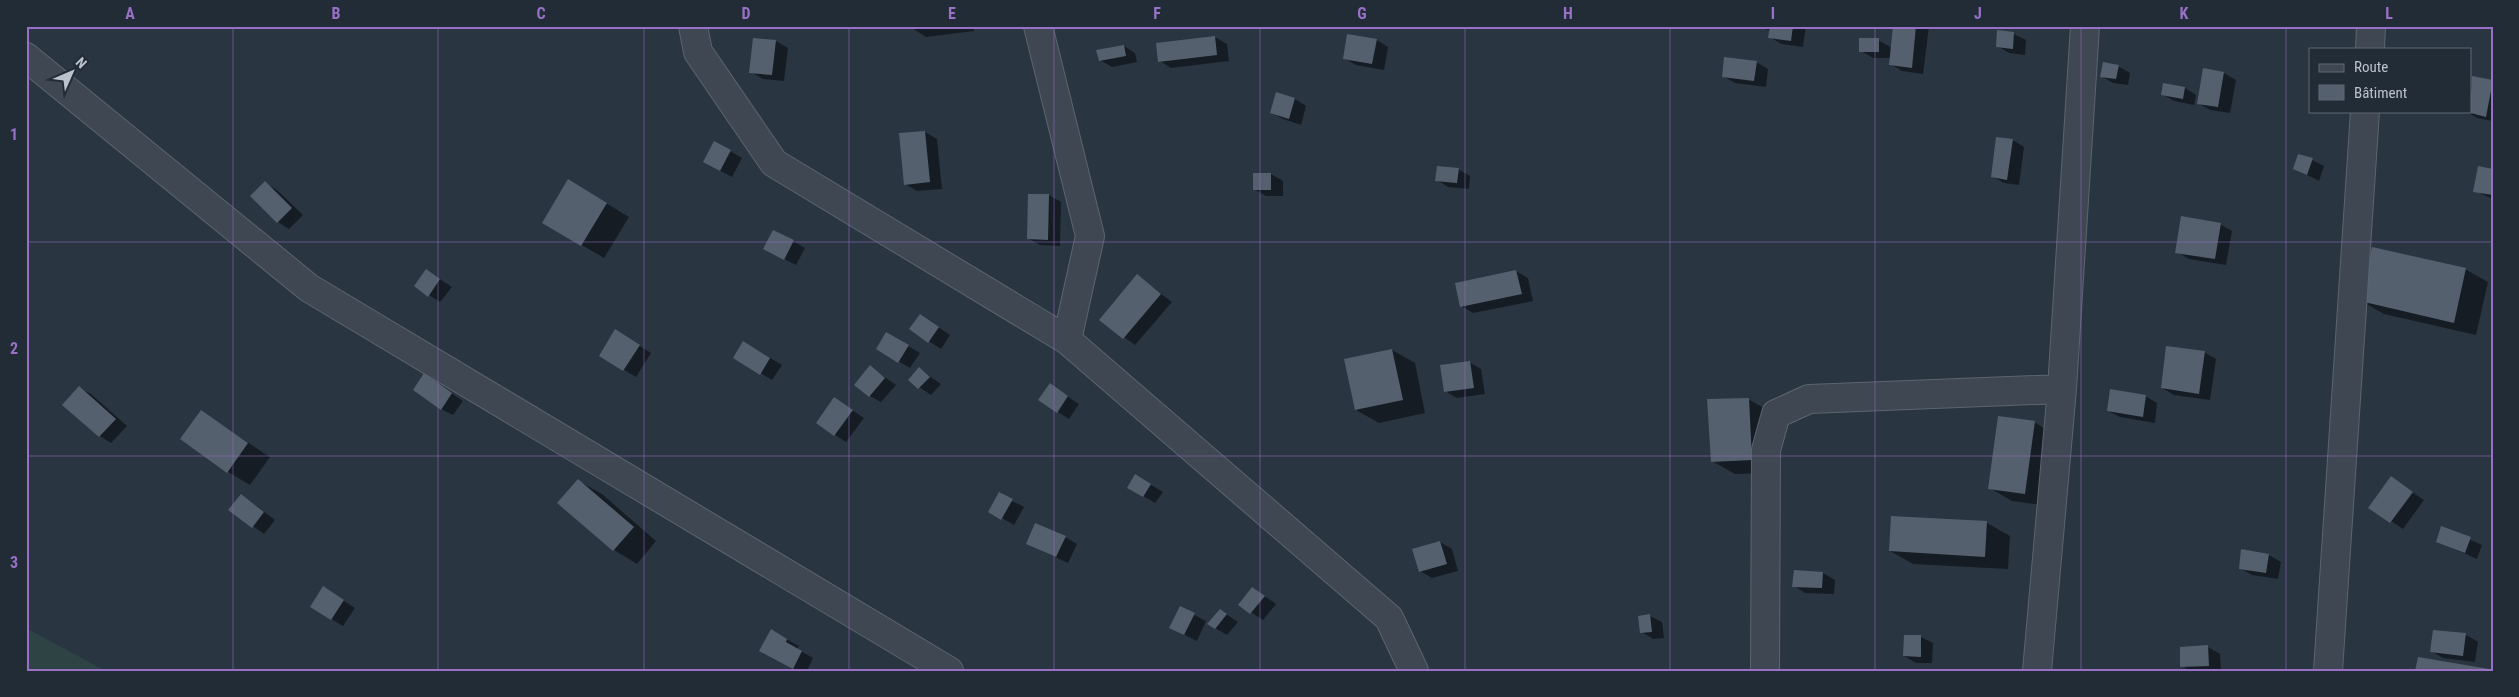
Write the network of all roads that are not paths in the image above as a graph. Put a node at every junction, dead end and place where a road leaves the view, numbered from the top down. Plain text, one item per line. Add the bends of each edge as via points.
1 (693, 26) edge
2 (1038, 26) edge
3 (2084, 26) edge
4 (2371, 26) edge
5 (2370, 48) edge
6 (26, 57) edge
7 (2365, 112) edge
8 (1067, 340) junction
9 (2062, 389) junction
10 (949, 671) edge
11 (1414, 671) edge
12 (1765, 671) edge
13 (2037, 671) edge
14 (2328, 671) edge

1 - 8 street via 698,52 774,163
2 - 8 street via 1090,236
3 - 9 street
4 - 5 street
6 - 10 street via 309,288
7 - 14 street
8 - 11 street via 1389,618
9 - 12 street via 1809,399 1776,414 1766,450
9 - 13 street

